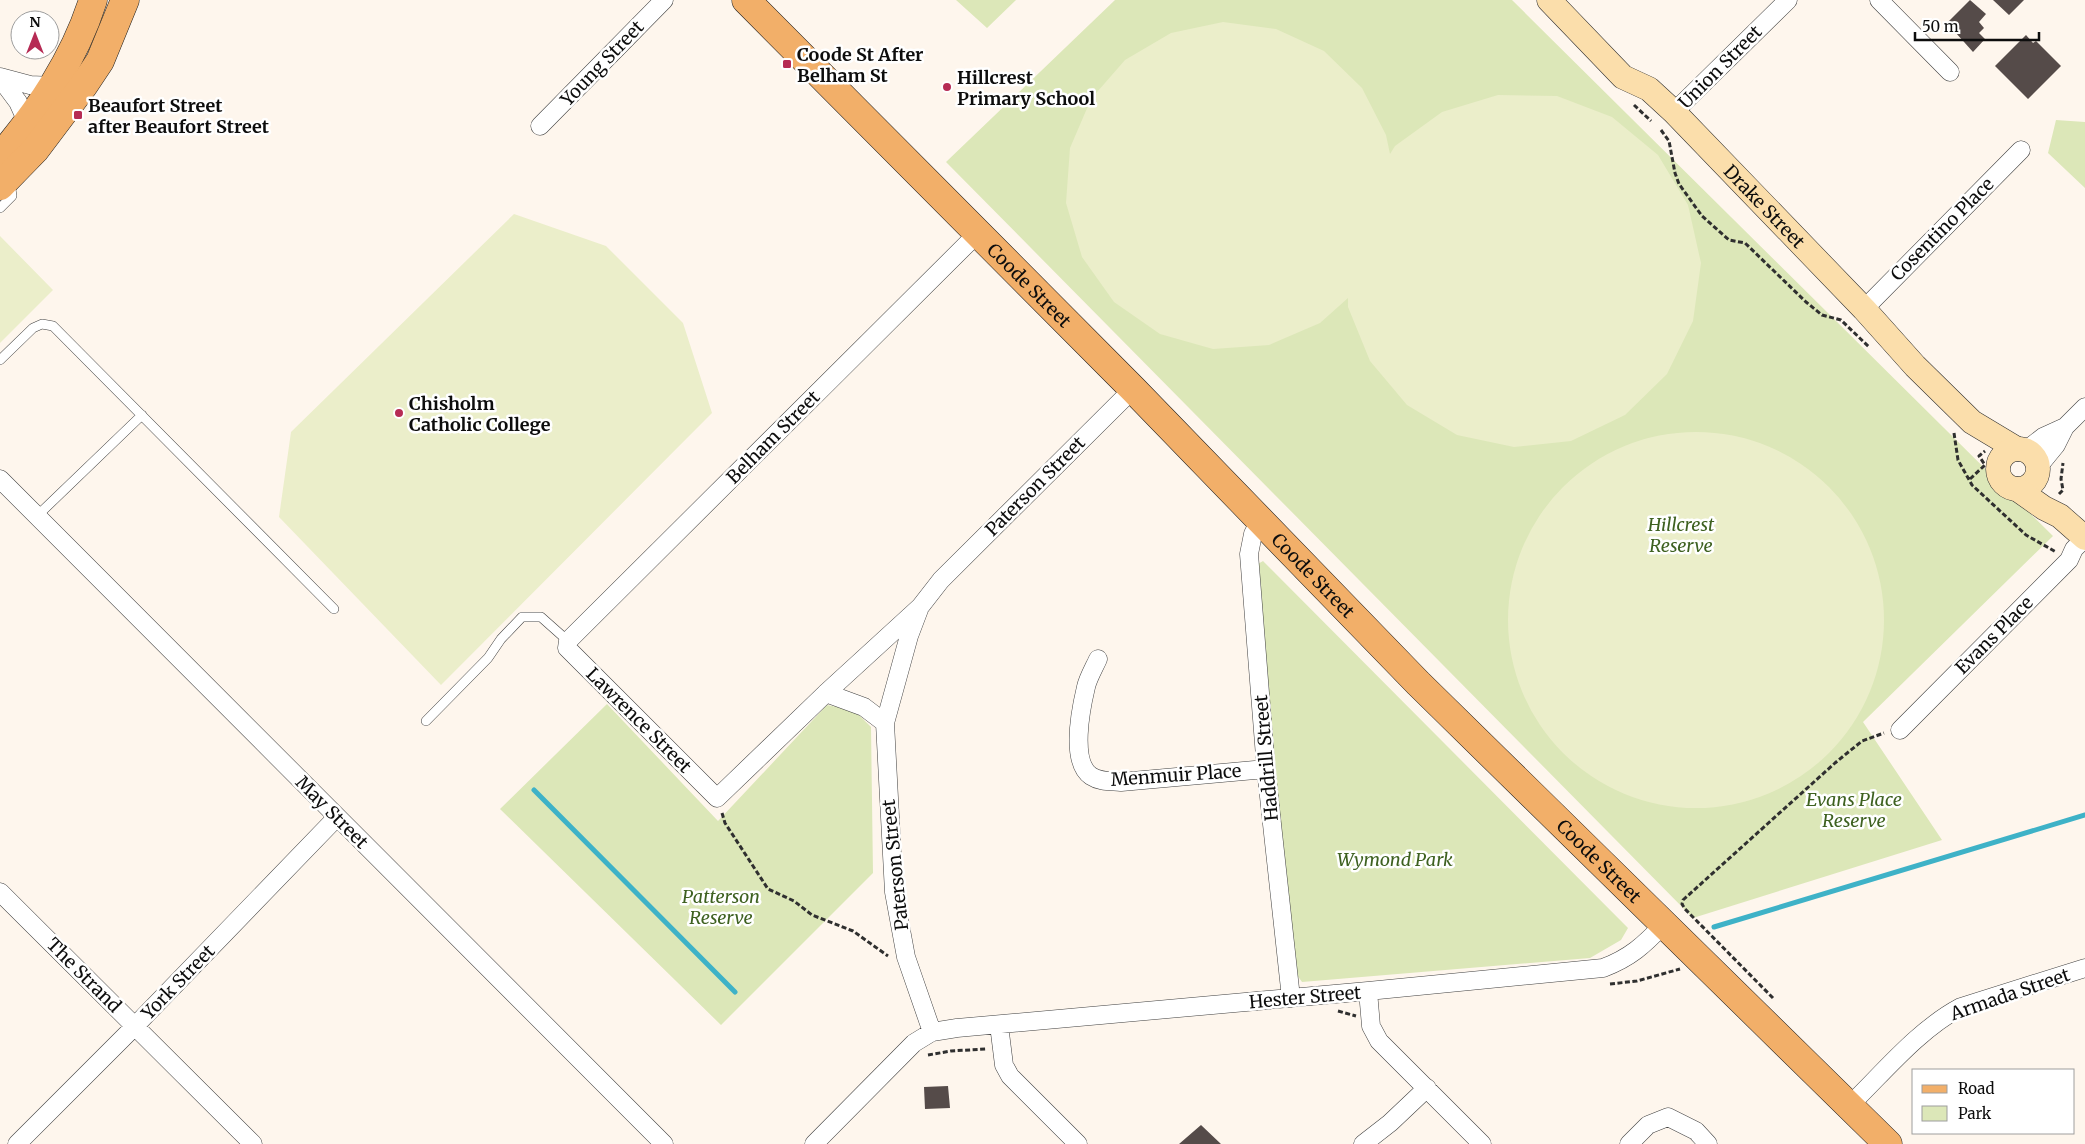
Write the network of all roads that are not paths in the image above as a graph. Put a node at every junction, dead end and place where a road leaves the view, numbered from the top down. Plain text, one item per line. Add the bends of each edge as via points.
1 (94, 0) edge
2 (125, 0) edge
3 (664, 0) edge
4 (746, 0) edge
5 (1549, 0) edge
6 (1788, 0) edge
7 (1879, 0) edge
8 (1950, 72) dead end
9 (0, 77) edge
10 (54, 86) junction
11 (1674, 112) junction
12 (28, 124) junction
13 (540, 126) dead end
14 (2021, 150) dead end
15 (3, 173) edge
16 (0, 208) edge
17 (978, 234) junction
18 (1864, 309) junction
19 (0, 360) edge
20 (1133, 389) junction
21 (2085, 407) edge
22 (142, 415) junction
23 (1961, 425) junction
24 (2029, 460) junction
25 (1998, 470) junction
26 (0, 479) edge
27 (2017, 489) junction
28 (37, 516) junction
29 (2060, 516) junction
30 (1260, 520) junction
31 (2085, 538) edge
32 (920, 607) junction
33 (334, 609) dead end
34 (568, 641) junction
35 (1098, 659) dead end
36 (826, 693) junction
37 (426, 721) dead end
38 (885, 723) junction
39 (1900, 730) road end
40 (1266, 769) junction
41 (717, 798) joint
42 (338, 817) junction
43 (0, 892) edge
44 (1664, 924) junction
45 (2085, 968) edge
46 (1368, 991) junction
47 (1291, 998) junction
48 (999, 1025) junction
49 (135, 1026) junction
50 (932, 1032) junction
51 (1427, 1088) junction
52 (1849, 1106) junction
53 (17, 1144) edge
54 (253, 1144) edge
55 (664, 1144) edge
56 (814, 1144) edge
57 (1078, 1144) edge
58 (1363, 1144) edge
59 (1482, 1144) edge
60 (1629, 1144) edge
61 (1708, 1144) edge
62 (1888, 1144) edge

1 - 10 main road via 75,47
2 - 15 main road via 100,61 84,85 35,150
3 - 13 street, Young Street
4 - 17 main road, Coode Street
5 - 11 street, Drake Street via 1623,77 1649,89
6 - 11 street, Union Street
7 - 8 street
9 - 10 street via 30,85
9 - 12 street via 18,102
10 - 12 main road
11 - 18 street, Drake Street
12 - 15 main road
14 - 18 street, Cosentino Place
15 - 16 lane via 12,196
17 - 20 main road, Coode Street
17 - 34 street, Belham Street
18 - 23 street, Drake Street via 1915,366
19 - 22 lane via 33,328 42,324 53,326
20 - 30 main road, Coode Street
20 - 32 street, Paterson Street via 940,580
21 - 24 street via 2065,428 2043,437
22 - 28 lane
22 - 33 lane
23 - 24 street, Drake Street
23 - 25 street, Drake Street via 1982,445
24 - 25 street via 2011,451 2001,458
24 - 27 street via 2030,484
24 - 29 street, Drake Street via 2055,501
25 - 27 street, Drake Street via 2002,481
26 - 28 street, May Street
27 - 29 street, Drake Street
28 - 42 street, May Street
29 - 31 street, Drake Street
30 - 40 street, Haddrill Street via 1249,554
30 - 44 main road, Coode Street via 1412,676
31 - 39 street, Evans Place via 2069,560
32 - 36 street, Paterson Street
32 - 38 street, Paterson Street
34 - 37 lane via 541,616 522,616 488,658
34 - 41 street, Lawrence Street via 566,648
35 - 40 street, Menmuir Place via 1086,686 1078,728 1081,762 1089,775 1099,780 1121,782
36 - 38 street via 864,707
36 - 41 street, Paterson Street
38 - 50 street, Paterson Street via 894,892 906,957
40 - 47 street, Haddrill Street
42 - 49 street, York Street
42 - 55 street, May Street
43 - 49 street, The Strand
44 - 46 street, Hester Street via 1643,946 1603,968
44 - 52 main road, Coode Street
45 - 52 street, Armada Street via 1961,1007 1942,1017
46 - 47 street, Hester Street
46 - 51 street via 1374,1034
47 - 48 street, Hester Street
48 - 50 street, Hester Street
48 - 57 street via 1004,1065 1010,1076
49 - 53 street, York Street
49 - 54 street, The Strand
50 - 56 street via 914,1043
51 - 58 street
51 - 59 street
52 - 62 main road, Coode Street
60 - 61 street via 1648,1125 1668,1117 1696,1132

